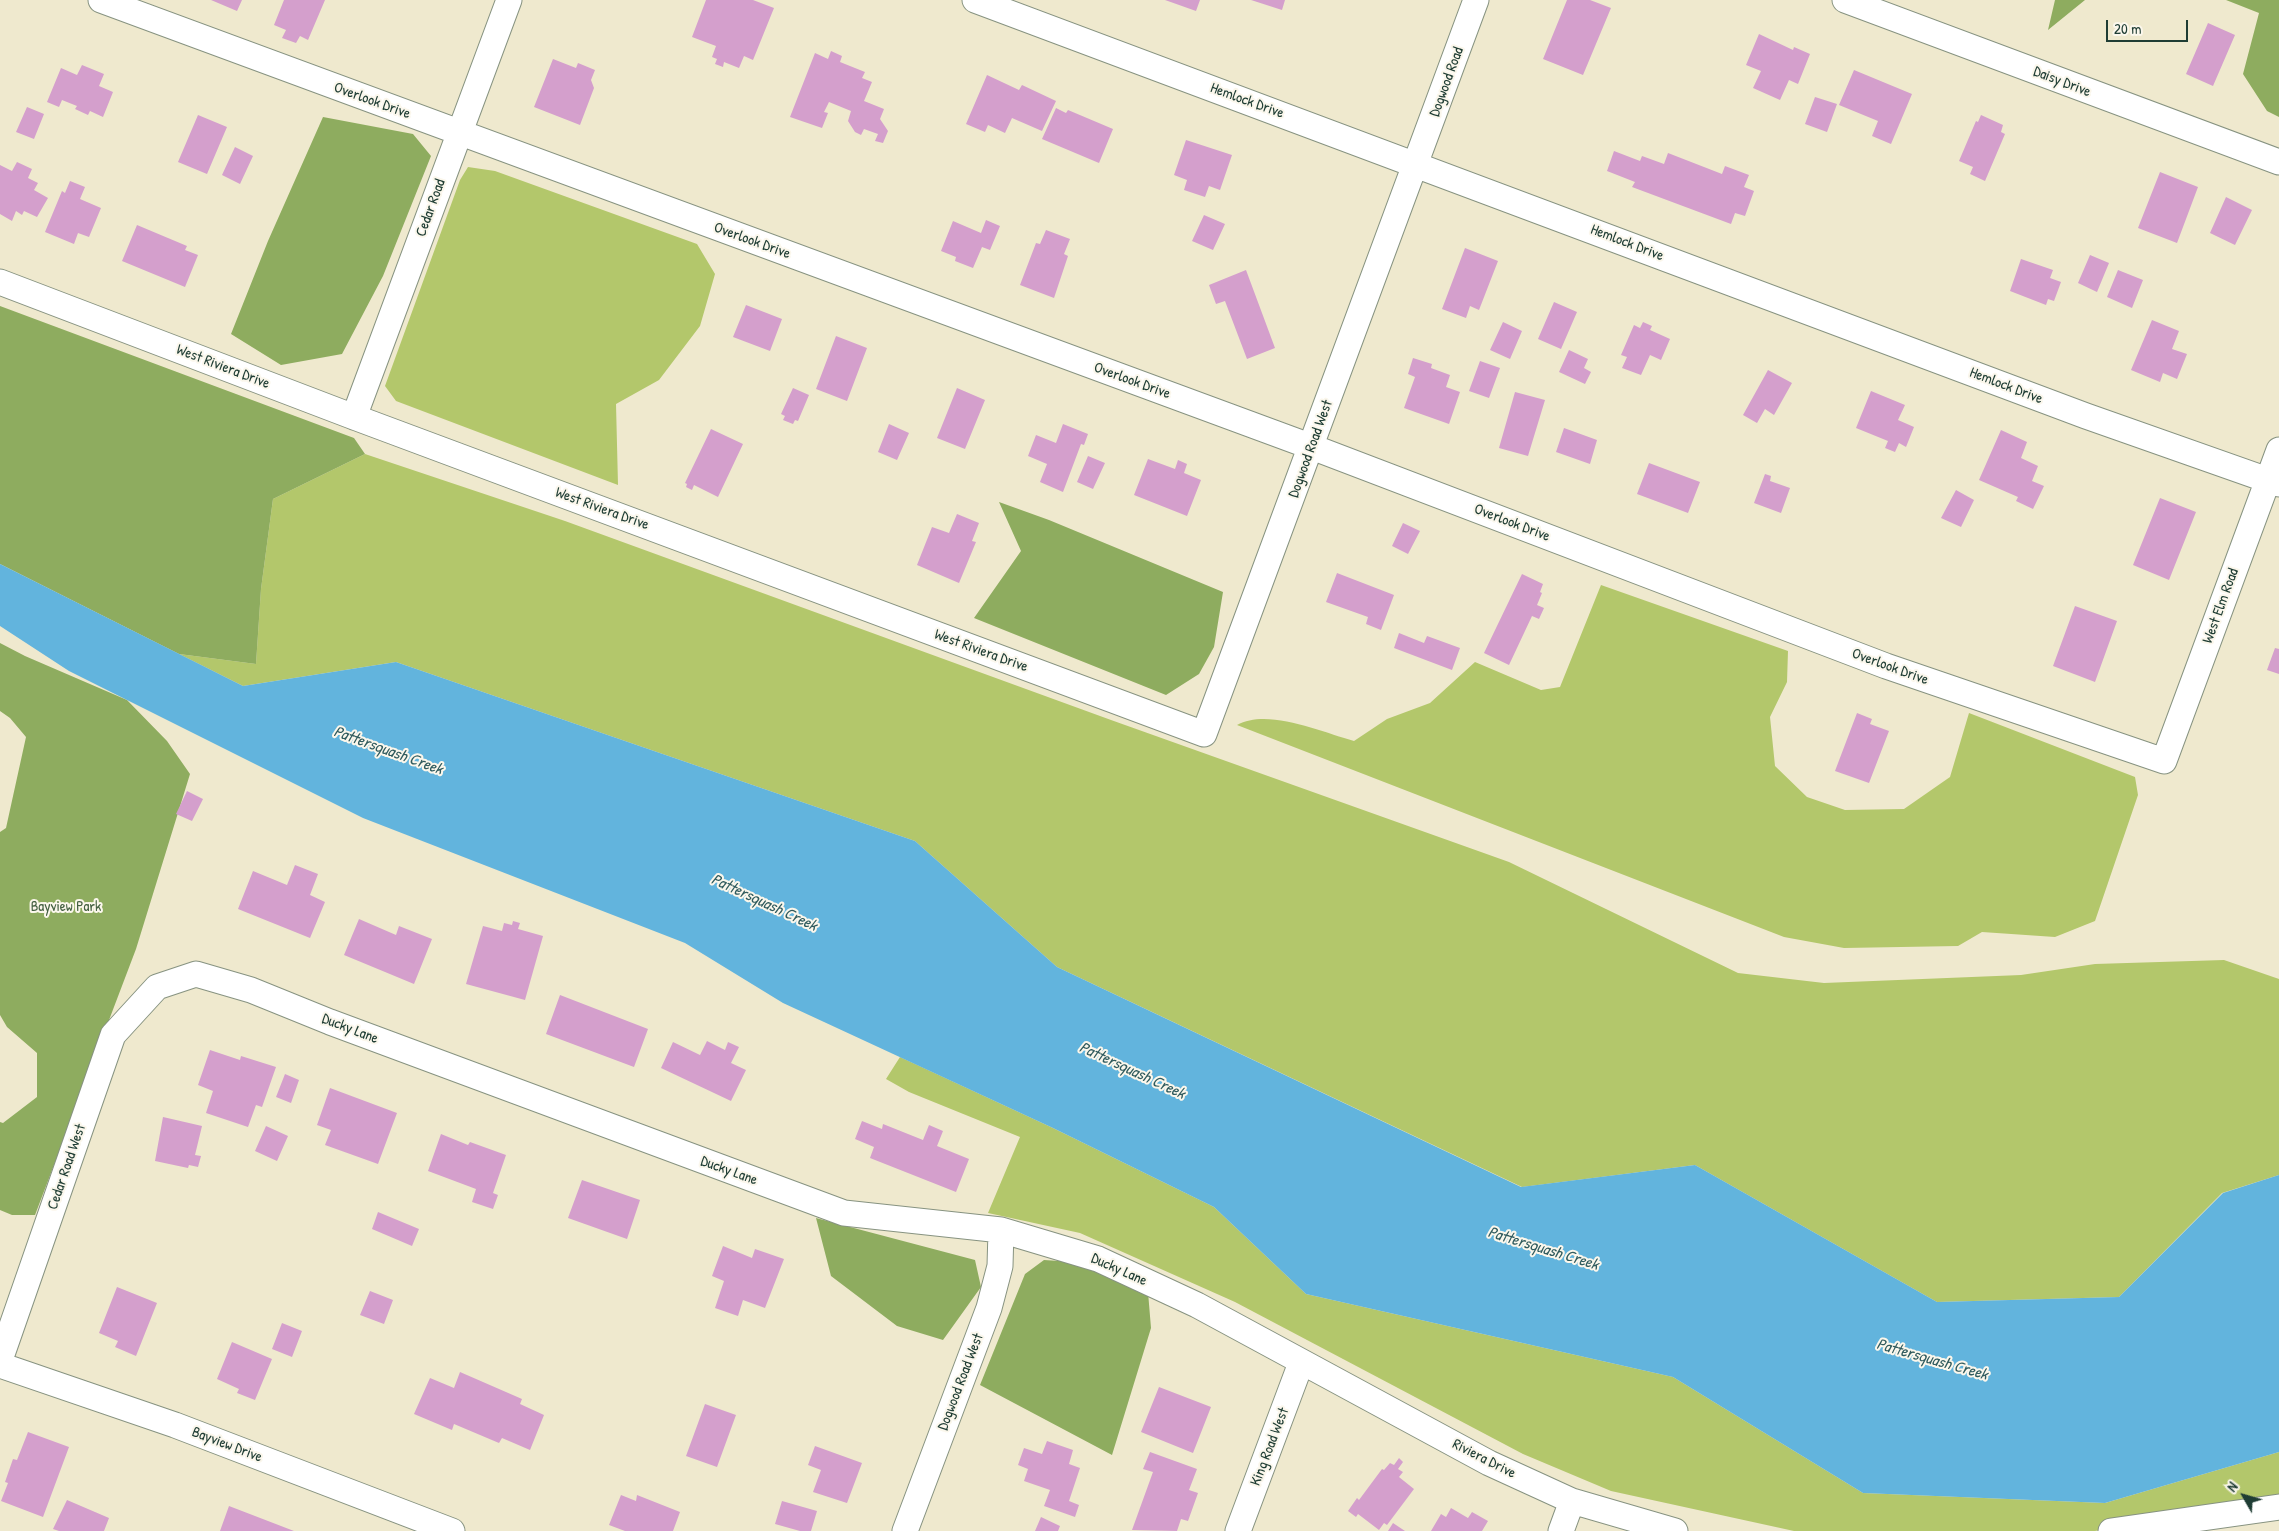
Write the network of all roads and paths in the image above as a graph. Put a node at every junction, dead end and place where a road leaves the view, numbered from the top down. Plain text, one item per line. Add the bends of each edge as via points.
1 (101, 0) edge
2 (509, 0) edge
3 (975, 0) edge
4 (1476, 0) edge
5 (1845, 0) edge
6 (459, 133) junction
7 (2279, 162) edge
8 (1417, 164) junction
9 (0, 282) edge
10 (354, 417) junction
11 (1312, 447) junction
12 (2279, 450) edge
13 (2273, 482) edge
14 (1204, 734) joint
15 (2164, 761) joint
16 (157, 987) joint
17 (1001, 1230) junction
18 (0, 1360) edge
19 (1301, 1363) junction
20 (0, 1365) edge
21 (1572, 1501) junction
22 (2279, 1507) edge
23 (2201, 1524) edge
24 (452, 1531) edge
25 (905, 1531) edge
26 (1238, 1531) edge
27 (1561, 1531) edge
28 (1675, 1531) edge
29 (2111, 1531) edge

1 - 6 street, Overlook Drive
2 - 6 street, Cedar Road
3 - 8 street, Hemlock Drive
4 - 8 street, Dogwood Road
5 - 7 street, Daisy Drive
6 - 10 street, Cedar Road
6 - 11 street, Overlook Drive
8 - 11 street, Dogwood Road West
8 - 13 street, Hemlock Drive via 2086,416
9 - 10 street, West Riviera Drive
10 - 14 street, West Riviera Drive
11 - 14 street, Dogwood Road West
11 - 15 street, Overlook Drive via 1886,666
12 - 13 street, West Elm Road
13 - 15 street, West Elm Road
16 - 17 street, Ducky Lane via 196,974 251,990 844,1213
16 - 18 street, Cedar Road West via 113,1035
17 - 19 street, Ducky Lane via 1098,1259 1197,1305
17 - 25 street, Dogwood Road West via 1000,1266 989,1308
19 - 21 street, Riviera Drive via 1489,1462
19 - 26 street, King Road West
20 - 24 street, Bayview Drive via 175,1425
21 - 27 street
21 - 28 street, Riviera Drive
22 - 23 street
23 - 29 street

